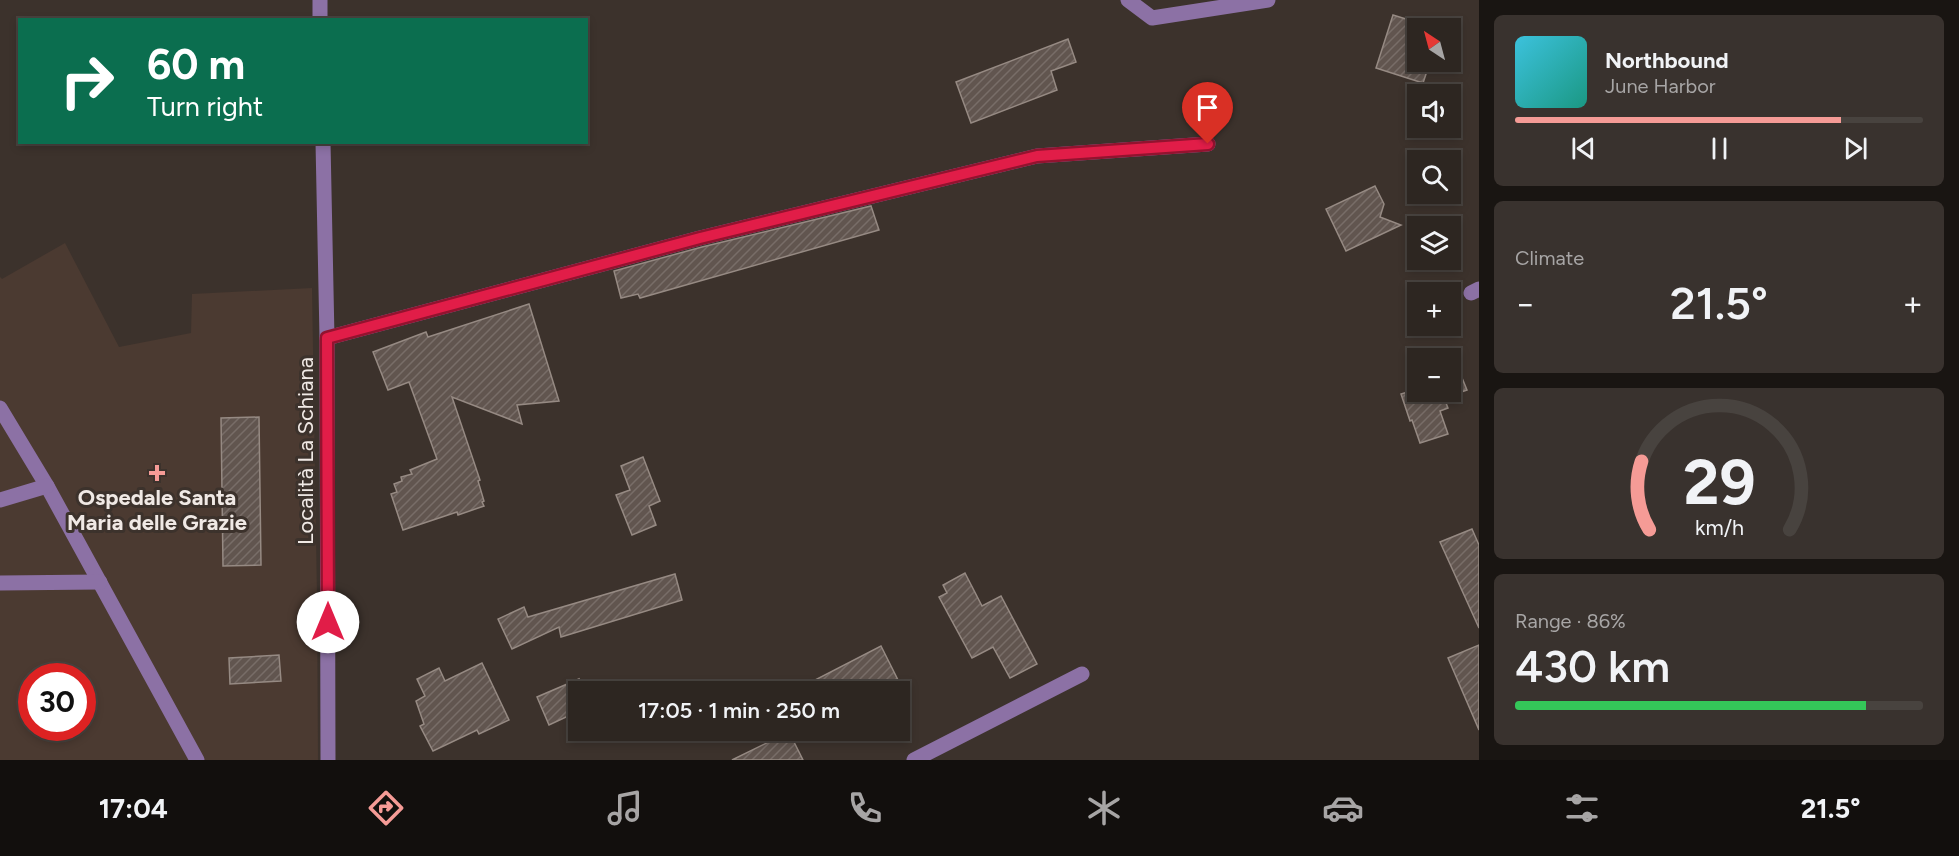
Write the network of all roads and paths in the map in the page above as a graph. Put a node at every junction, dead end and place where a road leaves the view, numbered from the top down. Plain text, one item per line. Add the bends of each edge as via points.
1 (320, 0) edge
2 (1128, 0) edge
3 (1268, 0) edge
4 (320, 18) edge
5 (323, 144) edge
6 (1208, 144) dead end
7 (327, 338) junction
8 (0, 408) edge
9 (47, 486) junction
10 (0, 500) edge
11 (100, 582) junction
12 (0, 583) edge
13 (1082, 674) dead end
14 (197, 760) edge
15 (206, 760) edge
16 (328, 760) edge
17 (915, 760) edge

1 - 4 street
2 - 3 street via 1152,18
5 - 7 street, Località La Schiana
6 - 7 street via 1037,156 700,238
7 - 16 street, Località La Schiana
8 - 9 street
9 - 10 street
9 - 11 street
11 - 12 street
11 - 14 street
11 - 15 street
13 - 17 street

